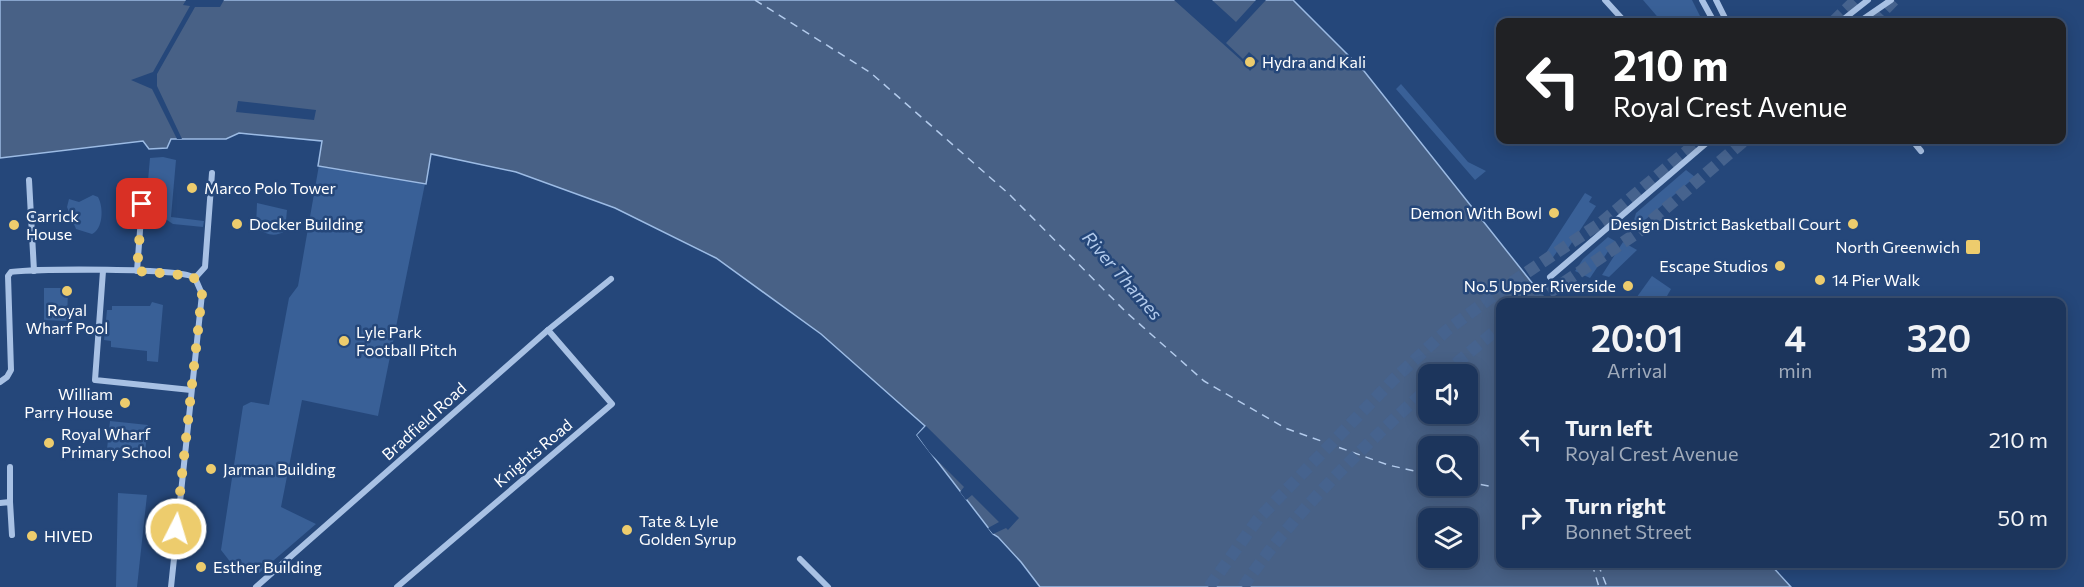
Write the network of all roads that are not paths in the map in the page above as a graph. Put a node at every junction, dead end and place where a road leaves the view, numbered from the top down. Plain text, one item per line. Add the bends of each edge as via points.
1 (1605, 0) edge
2 (1702, 0) edge
3 (1716, 0) edge
4 (1868, 0) edge
5 (1891, 0) edge
6 (1621, 18) edge
7 (1712, 18) edge
8 (1726, 18) edge
9 (1845, 18) edge
10 (1865, 18) edge
11 (1705, 144) edge
12 (1915, 144) edge
13 (1921, 151) dead end
14 (212, 173) dead end
15 (30, 180) dead end
16 (142, 204) dead end
17 (34, 271) junction
18 (103, 271) junction
19 (137, 271) junction
20 (1550, 277) dead end
21 (195, 278) junction
22 (611, 279) dead end
23 (548, 330) junction
24 (0, 382) edge
25 (191, 390) junction
26 (10, 467) dead end
27 (10, 502) junction
28 (0, 503) edge
29 (12, 535) dead end
30 (800, 559) dead end
31 (171, 587) edge
32 (256, 587) edge
33 (397, 587) edge
34 (828, 587) edge

1 - 6 street
2 - 7 street
3 - 8 street
4 - 9 street
5 - 10 street
11 - 20 street
12 - 13 street
14 - 21 street via 205,267
15 - 17 street
16 - 19 street
17 - 18 street
17 - 24 street via 8,276 11,370
18 - 19 street
18 - 25 street via 95,380
19 - 21 street
21 - 25 street via 202,294
22 - 23 street, Bradfield Road
23 - 32 street, Bradfield Road
23 - 33 street, Knights Road via 612,404
25 - 31 street
26 - 27 street
27 - 28 street
27 - 29 street
30 - 34 street

